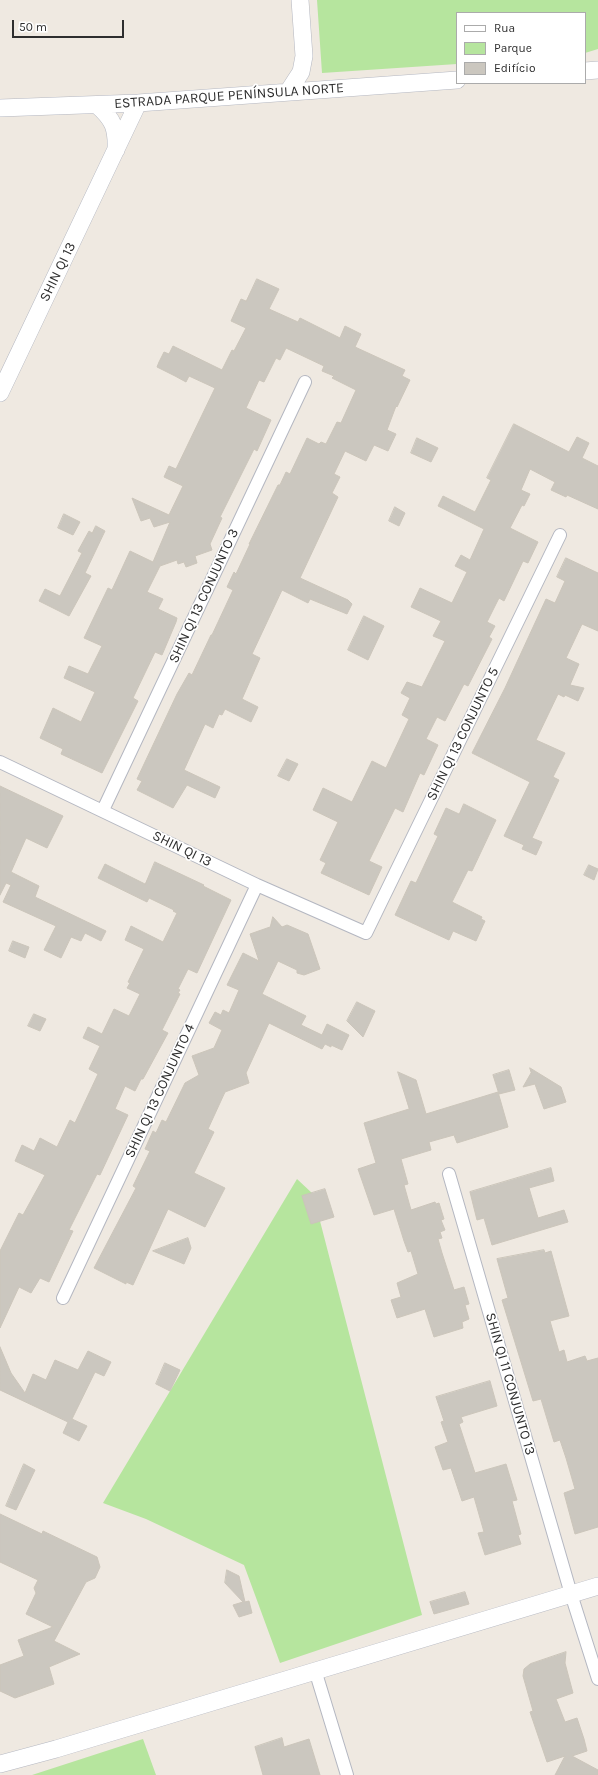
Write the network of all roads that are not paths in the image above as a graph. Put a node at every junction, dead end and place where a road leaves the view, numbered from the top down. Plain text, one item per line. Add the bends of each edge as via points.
1 (300, 0) edge
2 (598, 70) edge
3 (586, 71) edge
4 (456, 80) edge
5 (288, 92) junction
6 (138, 103) junction
7 (97, 105) junction
8 (0, 108) edge
9 (116, 150) junction
10 (305, 382) dead end
11 (0, 393) edge
12 (560, 535) dead end
13 (0, 762) edge
14 (103, 810) junction
15 (257, 885) junction
16 (366, 933) joint
17 (449, 1174) dead end
18 (63, 1298) dead end
19 (598, 1586) edge
20 (571, 1594) junction
21 (315, 1670) junction
22 (598, 1679) edge
23 (0, 1764) edge
24 (347, 1775) edge

1 - 5 street via 304,56 301,72
2 - 3 street
4 - 5 street, ESTRADA PARQUE PENÍNSULA NORTE
5 - 6 street, ESTRADA PARQUE PENÍNSULA NORTE
6 - 7 street, ESTRADA PARQUE PENÍNSULA NORTE
6 - 9 street, SHIN QI 13
7 - 8 street, ESTRADA PARQUE PENÍNSULA NORTE
7 - 9 street, SHIN QI 13 via 112,122 117,135
9 - 11 street, SHIN QI 13
10 - 14 street, SHIN QI 13 CONJUNTO 3
12 - 16 street, SHIN QI 13 CONJUNTO 5
13 - 14 street, SHIN QI 13
14 - 15 street, SHIN QI 13
15 - 16 street, SHIN QI 13
15 - 18 street, SHIN QI 13 CONJUNTO 4
17 - 20 street, SHIN QI 11 CONJUNTO 13
19 - 20 street
20 - 21 street
20 - 22 street, SHIN QI 11 CONJUNTO 13
21 - 23 street
21 - 24 street

